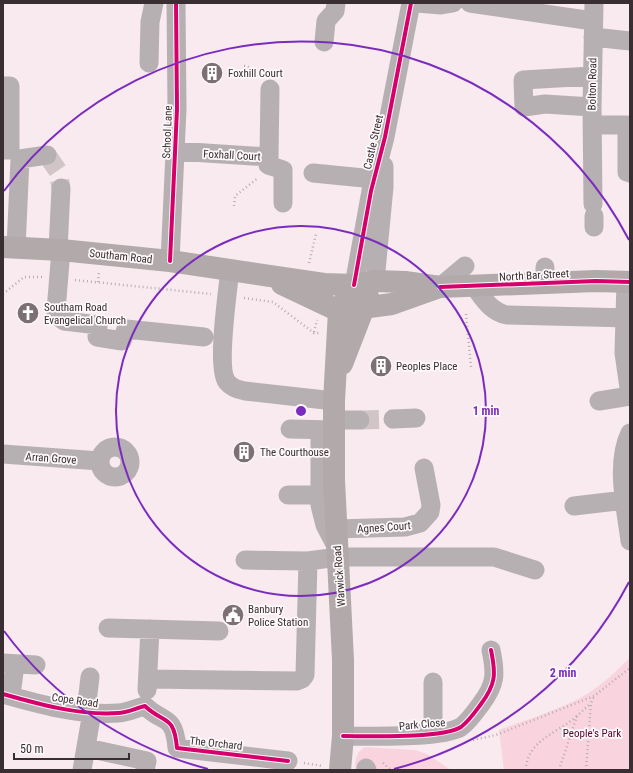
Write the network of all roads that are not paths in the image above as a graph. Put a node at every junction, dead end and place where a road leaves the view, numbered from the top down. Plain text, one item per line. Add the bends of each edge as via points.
1 (154, 3) edge
2 (176, 3) edge
3 (336, 3) edge
4 (411, 3) edge
5 (417, 3) edge
6 (453, 3) edge
7 (470, 3) edge
8 (593, 20) edge
9 (630, 41) edge
10 (324, 42) dead end
11 (149, 63) dead end
12 (592, 76) junction
13 (3, 86) edge
14 (270, 89) dead end
15 (592, 107) junction
16 (592, 125) junction
17 (3, 150) edge
18 (175, 151) junction
19 (47, 156) dead end
20 (268, 161) junction
21 (313, 173) dead end
22 (630, 173) edge
23 (379, 180) junction
24 (61, 188) tunnel mouth
25 (283, 203) dead end
26 (594, 216) dead end
27 (9, 247) edge
28 (60, 250) junction
29 (170, 261) junction
30 (465, 266) dead end
31 (230, 269) junction
32 (261, 275) junction
33 (628, 282) edge
34 (365, 283) junction
35 (474, 286) junction
36 (440, 287) junction
37 (363, 308) junction
38 (339, 311) junction
39 (628, 318) edge
40 (204, 337) dead end
41 (630, 396) edge
42 (599, 402) dead end
43 (331, 412) junction
44 (416, 418) dead end
45 (393, 419) tunnel mouth
46 (360, 420) tunnel mouth
47 (290, 428) dead end
48 (630, 433) edge
49 (3, 454) edge
50 (100, 461) dead end
51 (424, 468) dead end
52 (288, 495) dead end
53 (319, 495) junction
54 (625, 500) junction
55 (574, 506) dead end
56 (630, 541) edge
57 (337, 545) junction
58 (244, 560) dead end
59 (308, 561) junction
60 (535, 570) dead end
61 (108, 628) dead end
62 (150, 629) junction
63 (219, 631) dead end
64 (491, 650) dead end
65 (9, 664) edge
66 (36, 665) dead end
67 (90, 677) dead end
68 (149, 679) junction
69 (433, 682) dead end
70 (7, 695) edge
71 (145, 706) junction
72 (89, 712) junction
73 (423, 734) junction
74 (342, 736) junction
75 (86, 748) junction
76 (288, 760) dead end
77 (82, 770) edge
78 (145, 770) edge
79 (340, 770) edge

1 - 11 street via 150,22
2 - 18 street, School Lane
3 - 10 street via 335,11 326,21
4 - 23 street, Castle Street
5 - 6 street
7 - 8 street
8 - 9 street
8 - 12 street, Bolton Road
12 - 15 street, Bolton Road
12 - 15 street via 523,80 522,92 524,107 545,104
13 - 17 street via 10,86 10,150
14 - 20 street, Foxhall Court
15 - 16 street, Bolton Road
16 - 22 street via 627,125 627,172
16 - 26 street, Bolton Road
18 - 20 street, Foxhall Court
18 - 29 street, School Lane
19 - 27 street via 20,159
20 - 25 street via 283,170
21 - 23 street
23 - 34 street, Castle Street
24 - 28 street
27 - 28 main road, Southam Road
28 - 29 main road, Southam Road
28 - 40 street via 56,311 58,318 68,322 98,324 97,337 122,341 126,329
29 - 31 main road, Southam Road
30 - 36 street
31 - 32 main road, Southam Road
31 - 43 street via 222,364 227,382 245,392
32 - 34 main road, Southam Road via 304,281
32 - 38 main road, Southam Road
33 - 35 main road, North Bar Street via 545,275
33 - 39 street
34 - 36 main road, North Bar Street via 404,282
34 - 37 main road, Warwick Road
34 - 38 main road, Warwick Road
35 - 36 main road, North Bar Street
35 - 39 street via 489,305 501,314
36 - 37 main road, North Bar Street via 392,304
37 - 38 main road, North Bar Street
37 - 43 main road, Warwick Road
38 - 43 main road, Warwick Road
39 - 41 street via 624,353
41 - 42 street
43 - 46 street
43 - 47 street
43 - 53 street
43 - 57 main road, Warwick Road
44 - 45 street
48 - 54 street via 622,480
49 - 50 street, Arran Grove
51 - 57 street, Agnes Court via 431,505 430,512 420,523
52 - 53 street
53 - 57 street via 321,515
54 - 55 street
54 - 56 street
57 - 59 street
57 - 60 street via 494,556
57 - 74 main road, Warwick Road via 343,660
58 - 59 street
59 - 68 street via 305,674 302,679
61 - 62 street
62 - 63 street
62 - 68 street
64 - 73 street, Park Close via 495,674 493,684 468,721 448,732
65 - 66 street
65 - 70 street
67 - 72 street
68 - 71 street
69 - 73 street via 433,722
70 - 72 street, Cope Road
71 - 72 street, Cope Road via 119,714
71 - 76 street, The Orchard via 153,714 166,719 172,726 177,748
72 - 75 street
73 - 74 street, Park Close
74 - 79 main road, Warwick Road
75 - 77 street
75 - 78 street via 147,761

